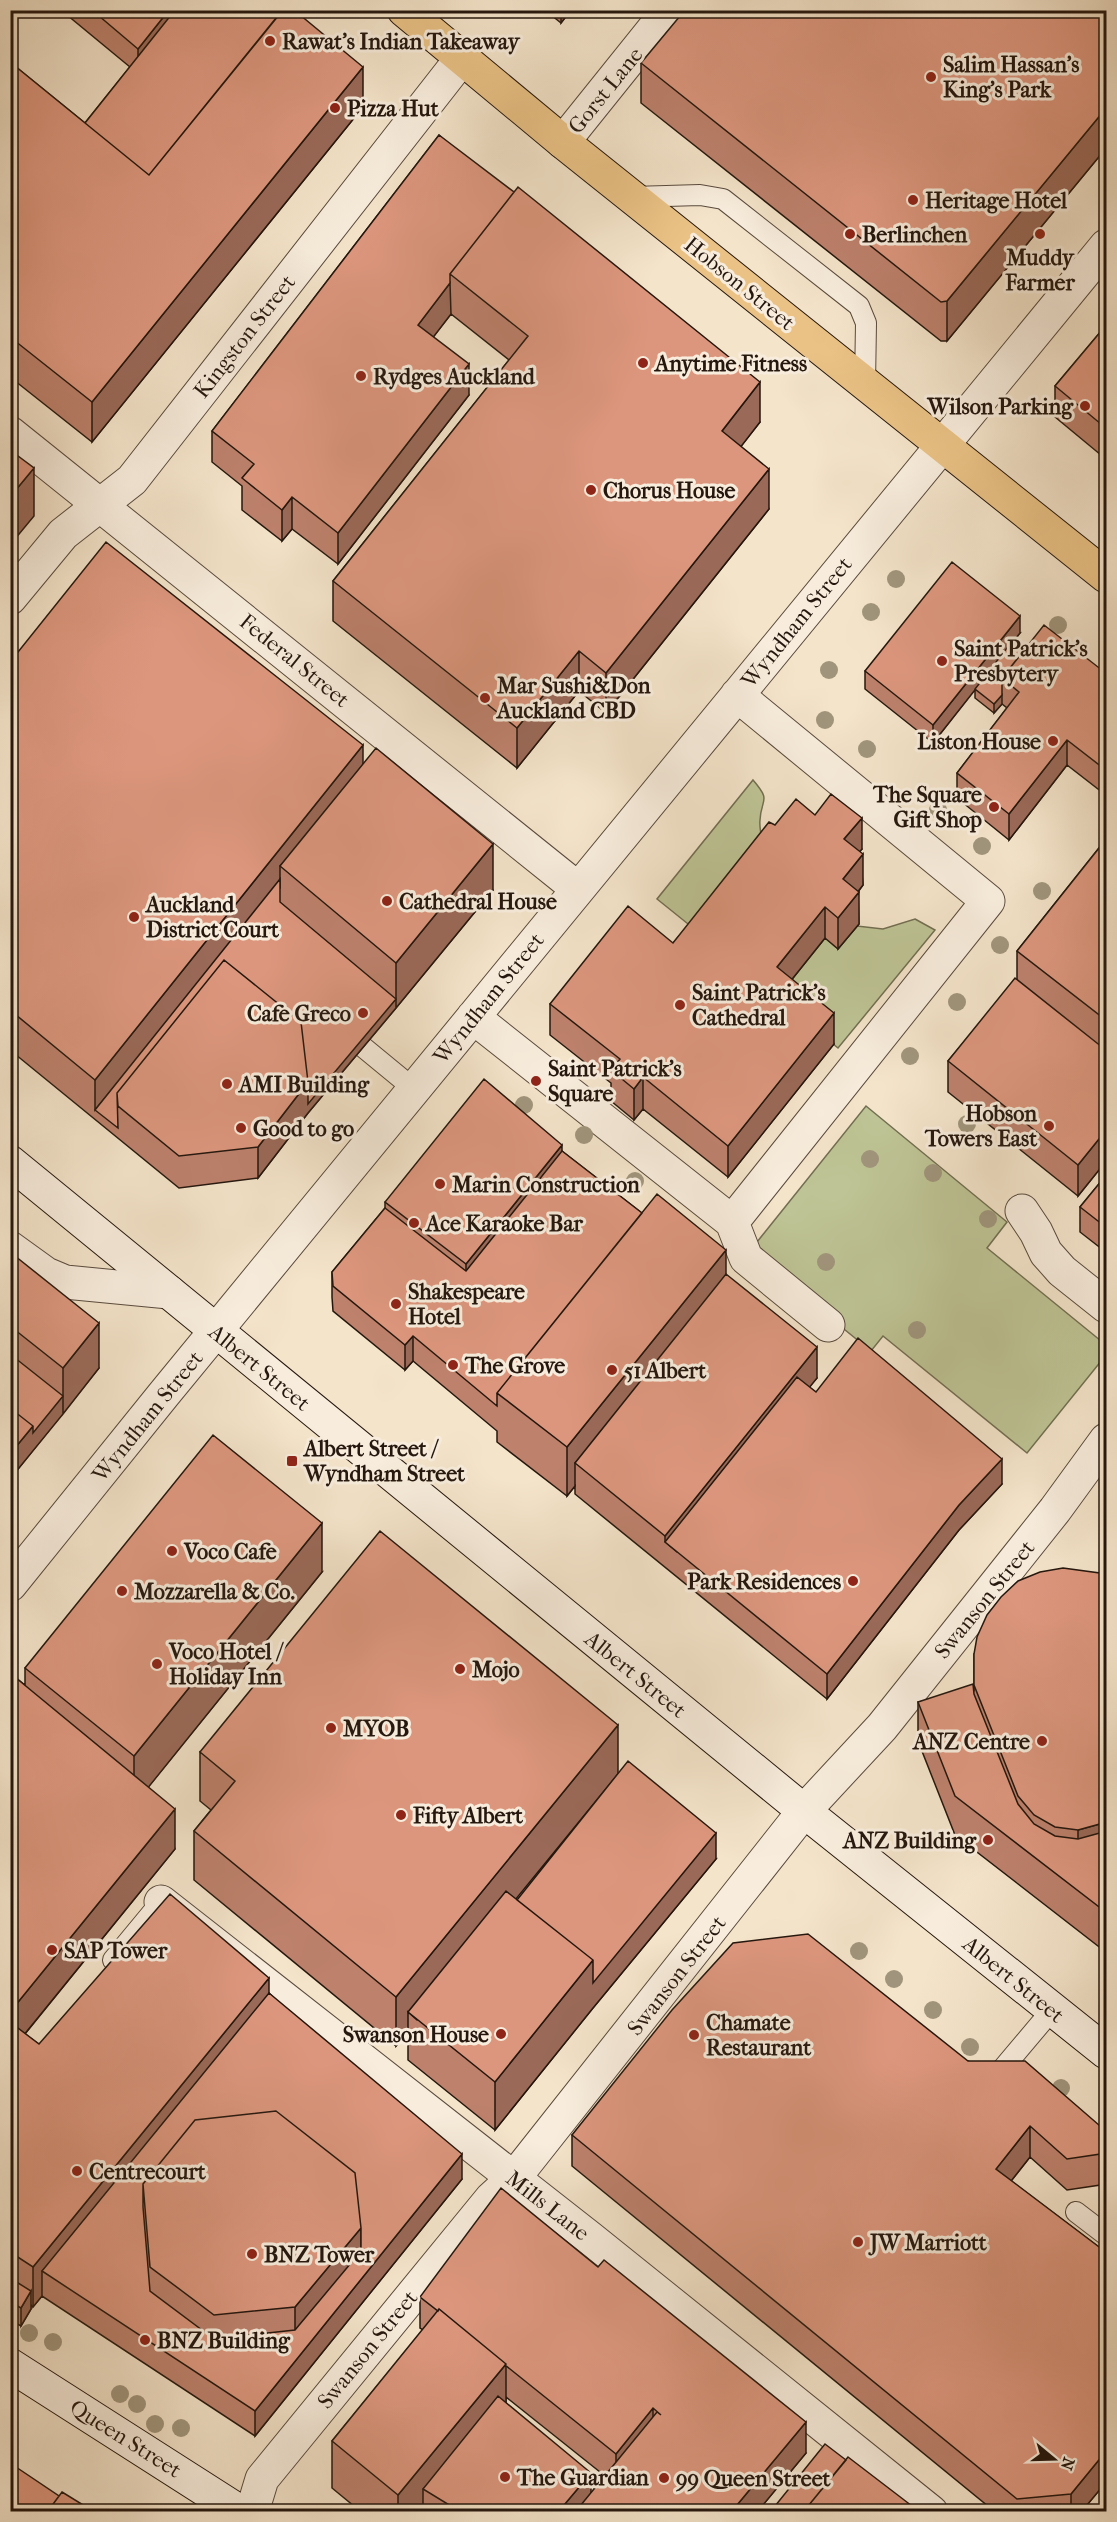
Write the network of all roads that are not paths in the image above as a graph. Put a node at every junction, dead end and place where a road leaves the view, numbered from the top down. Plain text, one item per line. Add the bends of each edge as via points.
1 (404, 10) edge
2 (669, 10) edge
3 (462, 58) junction
4 (563, 142) junction
5 (632, 197) junction
6 (1107, 246) edge
7 (865, 384) junction
8 (10, 433) edge
9 (942, 446) junction
10 (101, 504) junction
11 (1107, 576) edge
12 (10, 598) edge
13 (736, 695) junction
14 (578, 889) junction
15 (473, 1017) junction
16 (363, 1047) edge
17 (414, 1089) junction
18 (10, 1162) edge
19 (1022, 1211) dead end
20 (732, 1222) junction
21 (10, 1248) edge
22 (169, 1292) junction
23 (1107, 1306) edge
24 (828, 1325) dead end
25 (216, 1331) junction
26 (1107, 1440) edge
27 (10, 1585) edge
28 (804, 1811) junction
29 (161, 1902) joint
30 (101, 1975) edge
31 (1052, 2010) junction
32 (1107, 2052) edge
33 (990, 2085) edge
34 (514, 2178) junction
35 (1076, 2212) dead end
36 (1107, 2235) edge
37 (10, 2365) edge
38 (240, 2511) edge
39 (252, 2511) edge
40 (931, 2511) edge

1 - 3 main road, Hobson Street
2 - 4 street, Gorst Lane
3 - 4 main road, Hobson Street
3 - 10 street, Kingston Street via 132,480
4 - 5 main road, Hobson Street
5 - 7 main road, Hobson Street
5 - 7 lane via 700,195 723,199 859,306 866,323
6 - 9 street, Wyndham Street
7 - 9 main road, Hobson Street
8 - 10 street, Federal Street
9 - 11 main road, Hobson Street
9 - 13 street, Wyndham Street
10 - 12 street, Kingston Street via 63,534
10 - 14 street, Federal Street
13 - 14 street, Wyndham Street
13 - 20 street via 988,901
14 - 15 street, Wyndham Street
15 - 17 street, Wyndham Street
15 - 20 street
16 - 17 lane
17 - 25 street, Wyndham Street
18 - 22 street, Albert Street
19 - 23 street via 1046,1253 1062,1271
20 - 24 street via 746,1258
21 - 22 street via 46,1274 64,1281
22 - 25 street, Albert Street
25 - 27 street, Wyndham Street
25 - 28 street, Albert Street
26 - 28 street, Swanson Street via 867,1745
28 - 31 street, Albert Street
28 - 34 street, Swanson Street
29 - 30 lane
29 - 34 street, Mills Lane
31 - 32 street, Albert Street
31 - 33 lane
34 - 39 street, Swanson Street via 491,2199 262,2479
34 - 40 street, Mills Lane
35 - 36 lane
37 - 38 street, Queen Street

